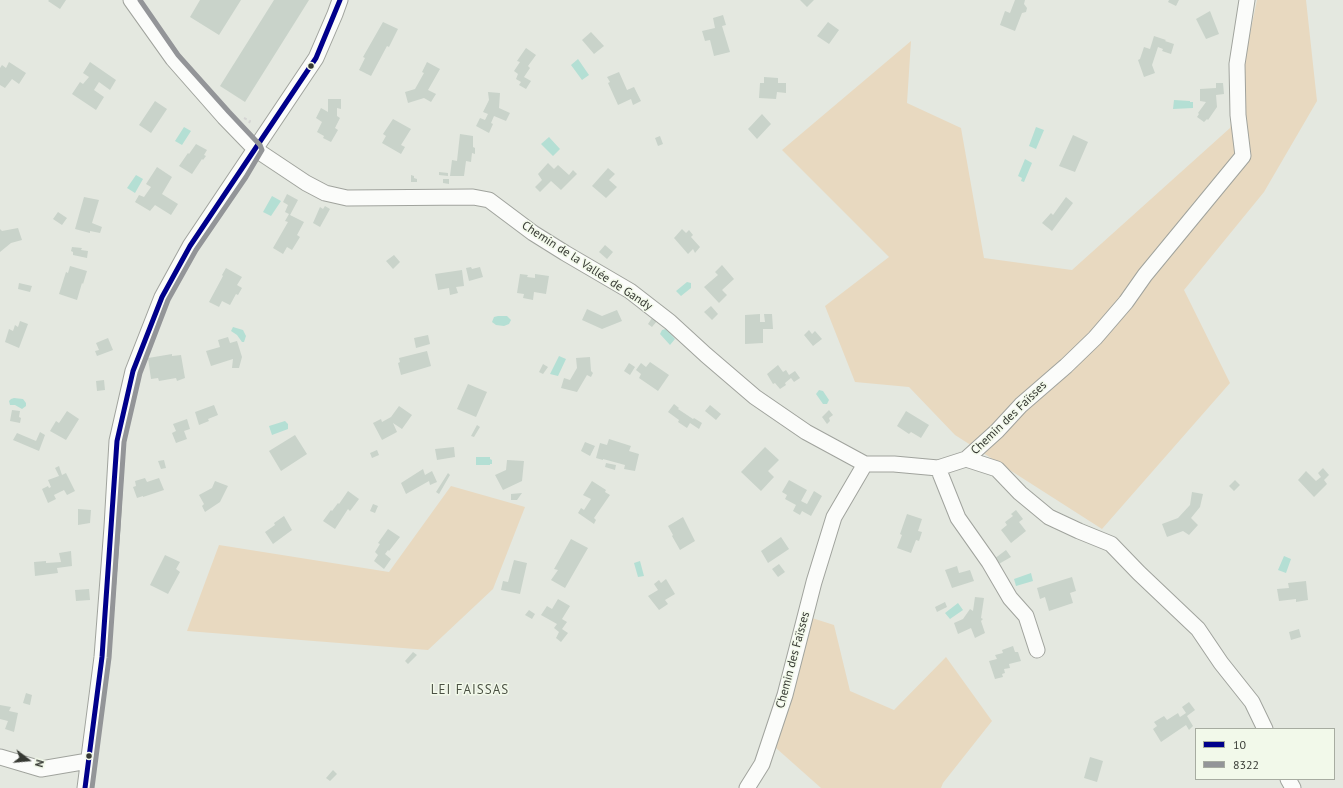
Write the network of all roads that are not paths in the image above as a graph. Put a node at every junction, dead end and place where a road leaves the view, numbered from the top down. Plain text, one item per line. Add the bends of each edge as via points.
1 (130, 0) edge
2 (340, 0) edge
3 (1247, 0) edge
4 (255, 148) junction
5 (966, 459) junction
6 (865, 464) junction
7 (938, 468) junction
8 (1037, 650) dead end
9 (1265, 728) edge
10 (0, 757) edge
11 (88, 761) junction
12 (85, 788) edge
13 (747, 788) edge

1 - 4 street, Chemin de la Vallée de Gandy via 173,60
2 - 4 street via 316,58
3 - 5 street, Chemin des Faïsses via 1237,64 1238,115 1243,156 1095,338
4 - 6 street, Chemin de la Vallée de Gandy via 306,183 325,193 346,198 473,197 489,200 533,233 630,291 670,322 755,397 806,432
4 - 11 street via 190,246 162,297 133,371 117,441 102,649
5 - 7 street, Chemin des Faïsses
5 - 9 street via 997,469 1020,494 1049,517 1111,544 1198,629 1252,702
6 - 7 street, Chemin des Faïsses
6 - 13 street, Chemin des Faïsses via 834,517 814,582 785,695 762,764
7 - 8 street via 958,518 989,562 1010,598 1026,616
10 - 11 street via 41,769
11 - 12 street

